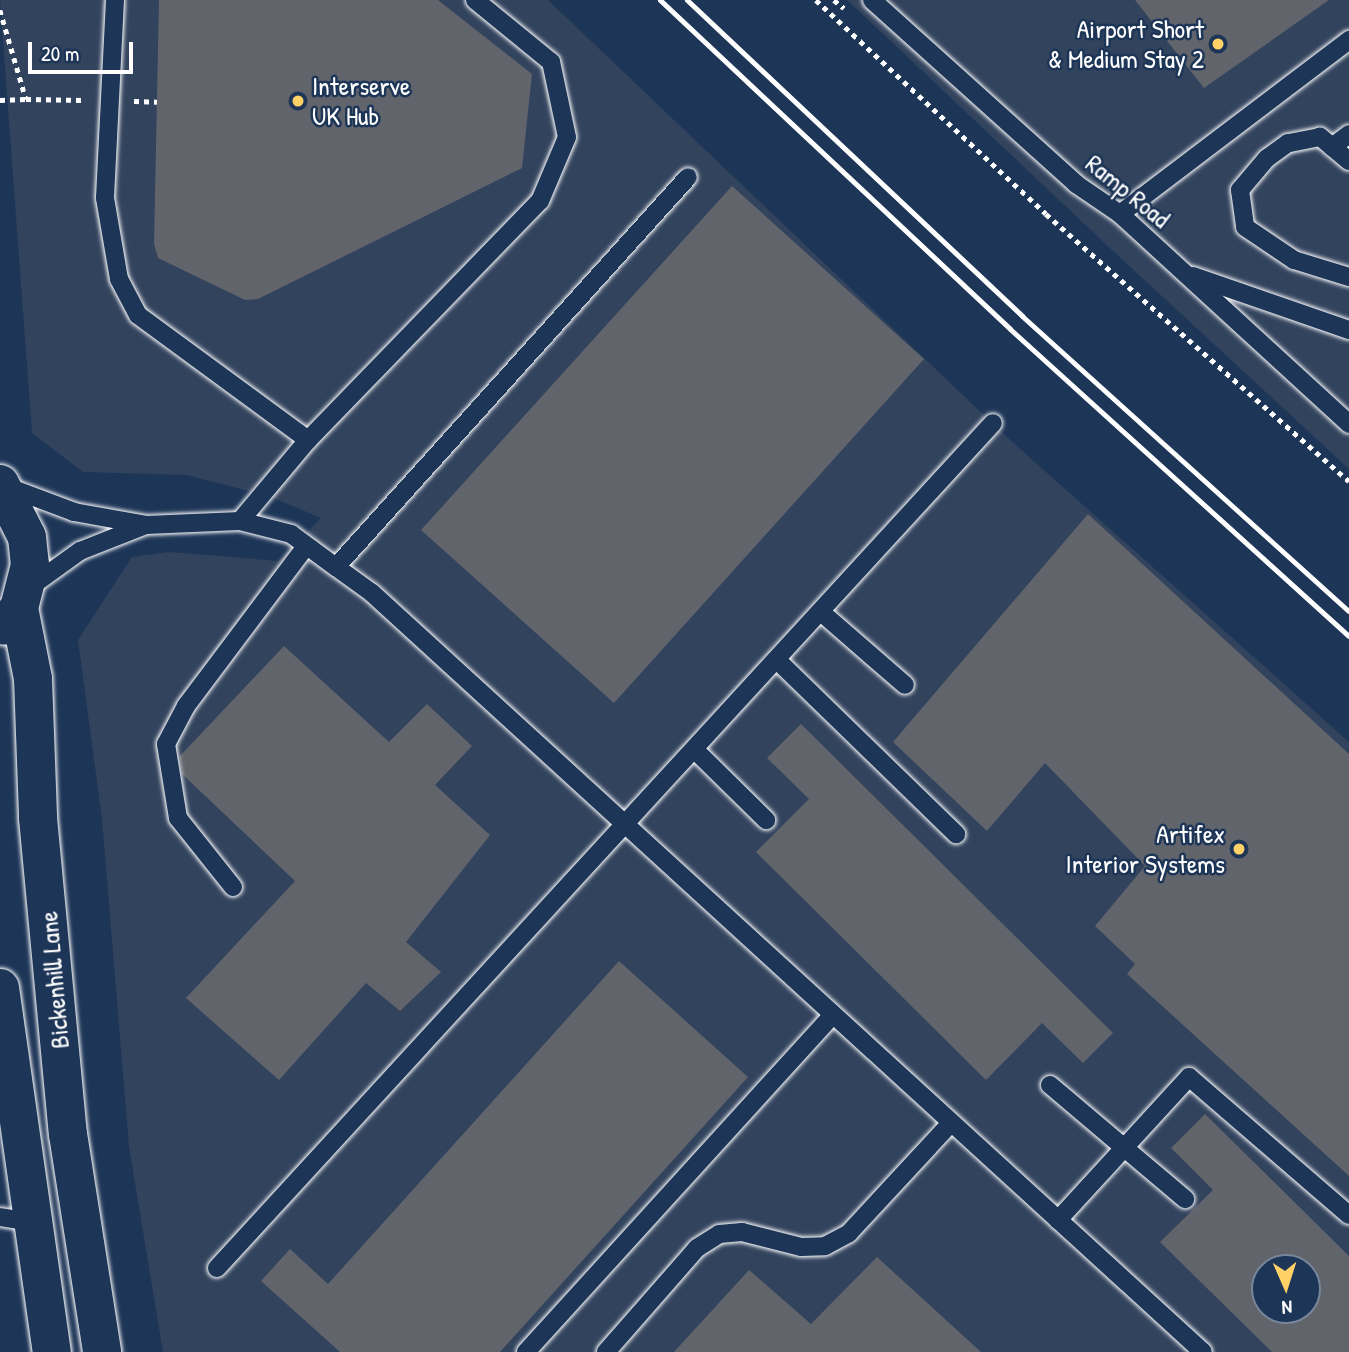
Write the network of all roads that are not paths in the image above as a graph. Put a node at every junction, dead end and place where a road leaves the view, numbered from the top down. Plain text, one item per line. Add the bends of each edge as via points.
1 (115, 0) edge
2 (475, 0) edge
3 (872, 0) edge
4 (1349, 40) edge
5 (1349, 134) edge
6 (1332, 147) junction
7 (1349, 161) edge
8 (688, 177) dead end
9 (1120, 214) junction
10 (1186, 273) junction
11 (1349, 277) edge
12 (1349, 330) edge
13 (993, 423) dead end
14 (1349, 424) edge
15 (307, 440) junction
16 (1, 485) edge
17 (240, 520) junction
18 (146, 525) junction
19 (306, 546) junction
20 (336, 567) junction
21 (15, 609) edge
22 (821, 612) junction
23 (777, 660) junction
24 (905, 685) dead end
25 (695, 750) junction
26 (766, 820) dead end
27 (625, 827) junction
28 (956, 834) dead end
29 (233, 887) dead end
30 (0, 988) edge
31 (833, 1015) junction
32 (1050, 1085) dead end
33 (951, 1123) junction
34 (1123, 1149) junction
35 (1185, 1199) dead end
36 (1349, 1215) edge
37 (17, 1219) edge
38 (1058, 1220) junction
39 (217, 1268) dead end
40 (52, 1352) edge
41 (102, 1352) edge
42 (526, 1352) edge
43 (606, 1352) edge
44 (1203, 1352) edge

1 - 15 lane via 105,198 119,279 138,315
2 - 15 lane via 551,62 567,137 540,201
3 - 9 lane, Ramp Road via 1076,184
4 - 9 lane
5 - 6 lane
6 - 7 lane
6 - 11 lane via 1320,136 1288,143 1267,158 1240,190 1241,203 1245,227 1294,260
8 - 20 lane
9 - 10 lane, Ramp Road
10 - 12 lane
10 - 14 lane, Ramp Road
13 - 22 lane
15 - 17 lane
16 - 18 lane via 74,512
16 - 21 main road, Bickenhill Lane via 27,537 30,565
17 - 18 lane
17 - 19 lane via 291,534
18 - 21 lane via 80,551
19 - 20 lane
19 - 29 lane via 186,706 166,744 178,818
20 - 27 lane via 372,593
21 - 41 main road, Bickenhill Lane via 33,679 38,818 68,1133
22 - 23 lane
22 - 24 lane
23 - 25 lane
23 - 28 lane
25 - 26 lane
25 - 27 lane
27 - 31 lane
27 - 39 lane
30 - 37 main road, Bickenhill Lane
31 - 33 lane
31 - 42 lane
32 - 34 lane
33 - 38 lane
33 - 43 lane via 849,1234 825,1246 801,1247 742,1232 719,1234 697,1248
34 - 35 lane
34 - 36 lane via 1188,1077
34 - 38 lane
37 - 40 main road, Bickenhill Lane
38 - 44 lane

